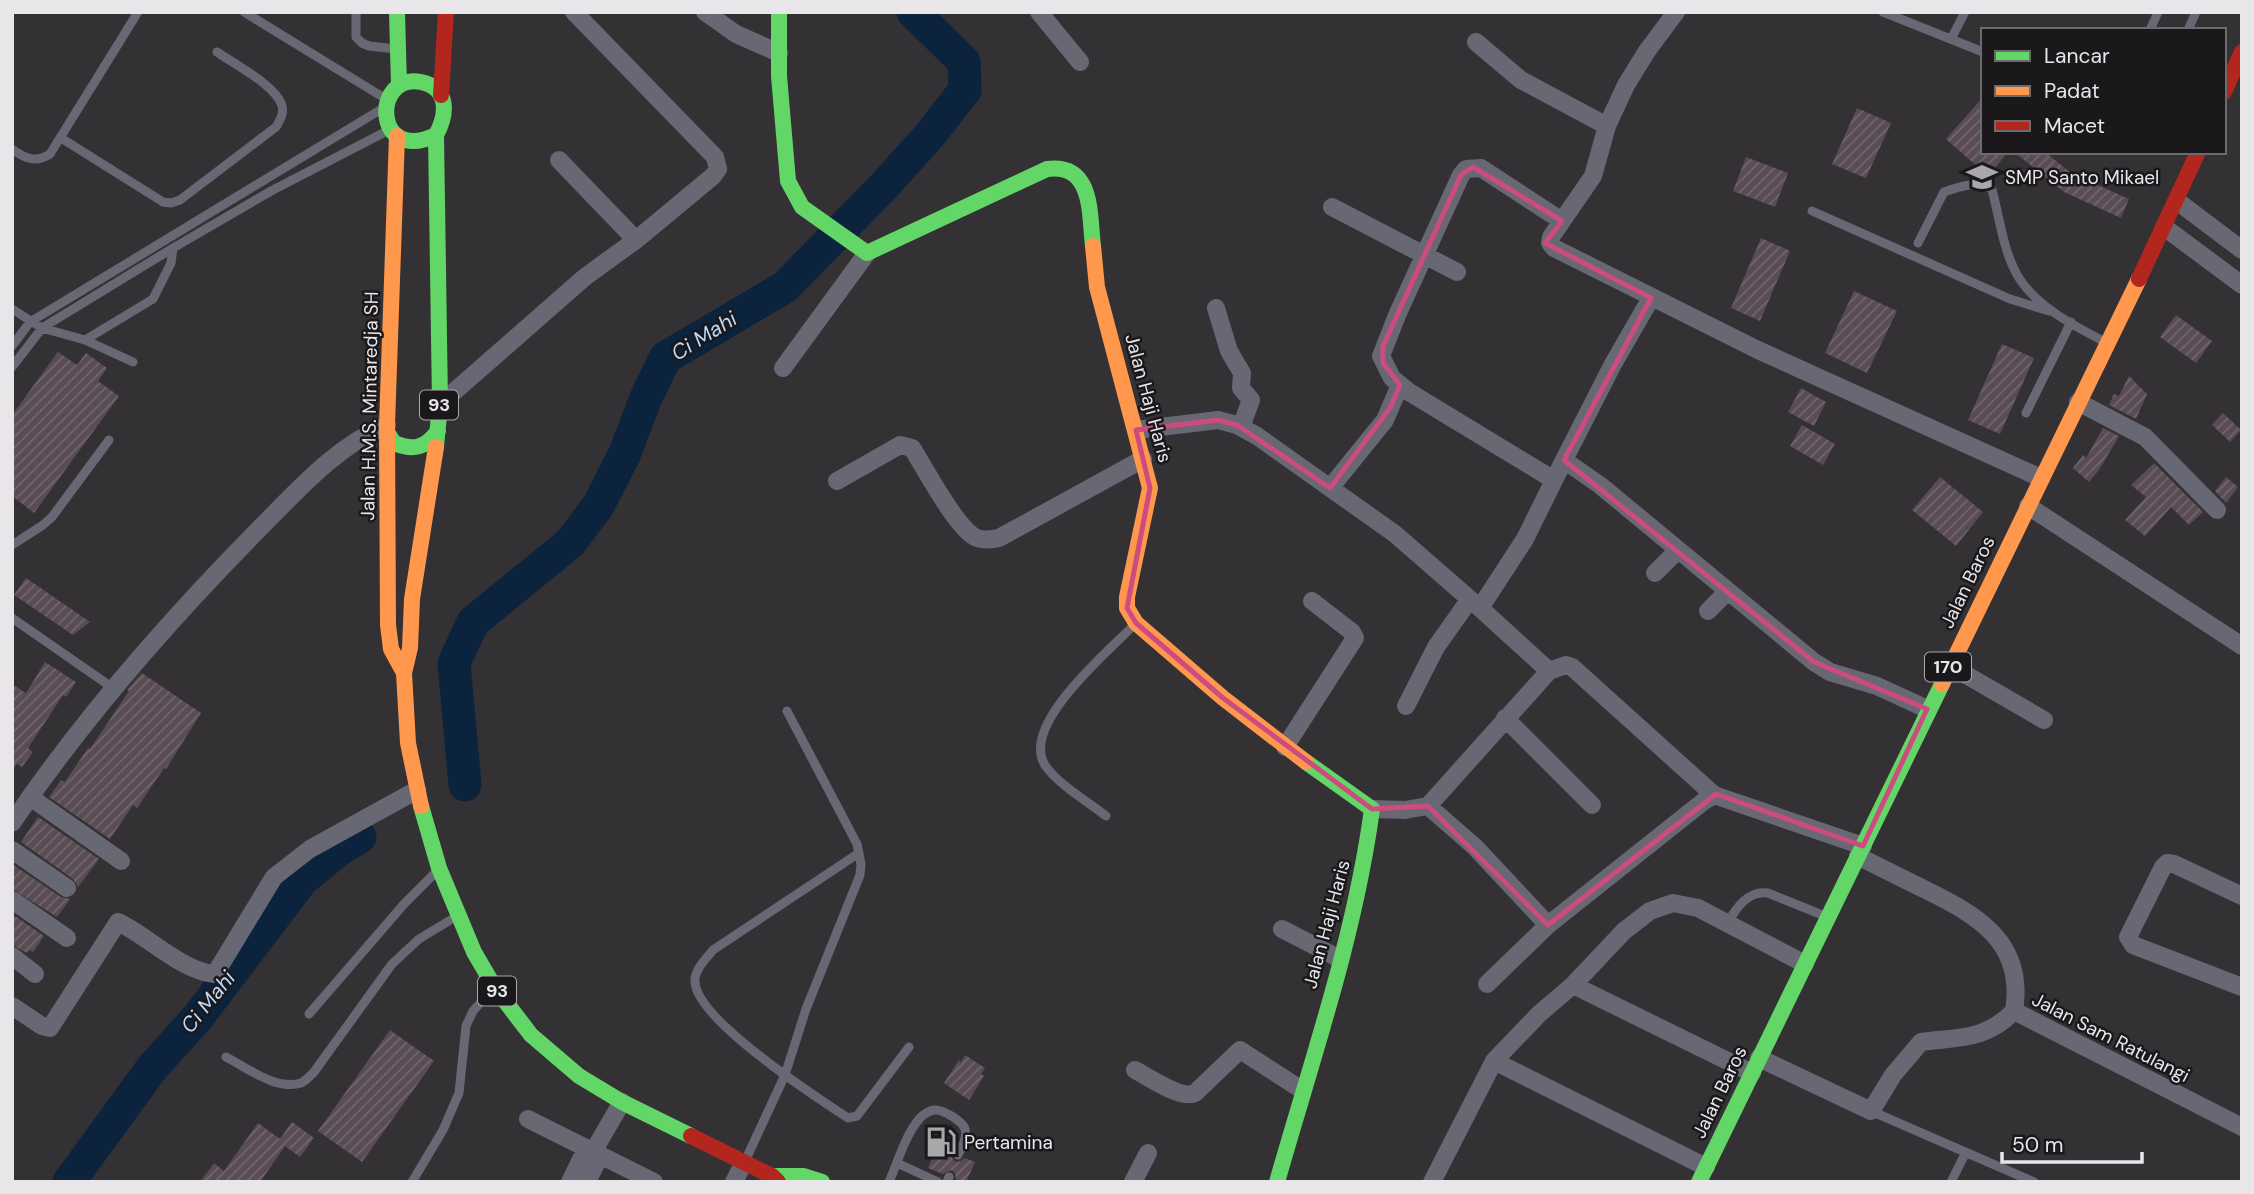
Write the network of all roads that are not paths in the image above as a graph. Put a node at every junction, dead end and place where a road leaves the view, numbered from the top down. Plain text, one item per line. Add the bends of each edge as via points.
1 (138, 12) edge
2 (244, 12) edge
3 (356, 12) edge
4 (397, 12) edge
5 (446, 12) edge
6 (574, 12) edge
7 (705, 12) edge
8 (779, 12) edge
9 (1039, 12) edge
10 (1676, 12) edge
11 (1883, 12) edge
12 (1965, 12) edge
13 (2158, 12) edge
14 (2196, 12) edge
15 (2151, 28) edge
16 (2189, 28) edge
17 (1951, 39) junction
18 (1476, 42) dead end
19 (398, 49) junction
20 (1981, 51) edge
21 (217, 52) dead end
22 (2242, 52) edge
23 (779, 53) junction
24 (1080, 62) dead end
25 (399, 86) junction
26 (2226, 88) edge
27 (441, 95) junction
28 (386, 103) junction
29 (1606, 126) junction
30 (393, 133) junction
31 (436, 135) junction
32 (61, 138) junction
33 (12, 149) edge
34 (2197, 154) edge
35 (559, 160) dead end
36 (2176, 201) junction
37 (1332, 207) dead end
38 (1812, 211) dead end
39 (1562, 221) junction
40 (192, 223) junction
41 (2164, 227) junction
42 (199, 232) junction
43 (636, 240) junction
44 (1918, 243) dead end
45 (173, 248) junction
46 (860, 249) junction
47 (2242, 251) edge
48 (1423, 256) junction
49 (1457, 272) dead end
50 (2225, 273) junction
51 (2242, 285) edge
52 (1651, 298) junction
53 (1216, 308) dead end
54 (12, 309) edge
55 (2054, 312) junction
56 (30, 321) junction
57 (2071, 322) junction
58 (43, 328) junction
59 (85, 340) junction
60 (2107, 343) junction
61 (12, 346) edge
62 (134, 362) dead end
63 (12, 367) edge
64 (783, 368) dead end
65 (1400, 385) junction
66 (2078, 402) junction
67 (440, 404) junction
68 (2026, 413) dead end
69 (1241, 427) junction
70 (387, 429) junction
71 (1136, 430) junction
72 (438, 431) junction
73 (109, 440) dead end
74 (1143, 459) junction
75 (1563, 460) junction
76 (2041, 478) junction
77 (1554, 480) junction
78 (837, 481) dead end
79 (1330, 488) junction
80 (2028, 506) junction
81 (2217, 510) dead end
82 (12, 545) edge
83 (1678, 550) junction
84 (1655, 573) dead end
85 (1728, 591) junction
86 (1312, 601) dead end
87 (1475, 603) junction
88 (1708, 611) dead end
89 (12, 618) edge
90 (1136, 623) junction
91 (2242, 646) edge
92 (1949, 665) junction
93 (1549, 671) junction
94 (404, 673) junction
95 (113, 688) junction
96 (1406, 706) dead end
97 (1927, 709) junction
98 (787, 711) dead end
99 (1505, 718) junction
100 (2044, 720) dead end
101 (1285, 747) junction
102 (417, 790) junction
103 (1714, 795) junction
104 (30, 797) junction
105 (1592, 805) dead end
106 (1428, 806) junction
107 (1371, 809) junction
108 (1106, 816) dead end
109 (12, 823) edge
110 (12, 850) edge
111 (1861, 851) junction
112 (859, 853) junction
113 (121, 861) dead end
114 (439, 868) junction
115 (67, 888) dead end
116 (2242, 896) edge
117 (12, 900) edge
118 (458, 915) junction
119 (1828, 917) junction
120 (1727, 924) junction
121 (1548, 925) junction
122 (1282, 929) dead end
123 (67, 939) dead end
124 (12, 956) edge
125 (1340, 959) junction
126 (1805, 964) junction
127 (35, 974) dead end
128 (1487, 984) dead end
129 (1573, 985) junction
130 (2242, 987) edge
131 (495, 988) junction
132 (12, 1006) edge
133 (2014, 1011) junction
134 (309, 1014) dead end
135 (909, 1047) dead end
136 (226, 1056) dead end
137 (1494, 1061) junction
138 (1756, 1066) junction
139 (1135, 1070) dead end
140 (785, 1075) junction
141 (1302, 1090) junction
142 (622, 1102) junction
143 (1871, 1111) junction
144 (528, 1119) dead end
145 (2242, 1127) edge
146 (593, 1152) junction
147 (1966, 1152) junction
148 (1148, 1153) dead end
149 (958, 1155) dead end
150 (897, 1163) junction
151 (760, 1174) edge
152 (1702, 1174) edge
153 (412, 1182) edge
154 (570, 1182) edge
155 (587, 1182) edge
156 (654, 1182) edge
157 (734, 1182) edge
158 (822, 1182) edge
159 (889, 1182) edge
160 (938, 1182) edge
161 (1133, 1182) edge
162 (1277, 1182) edge
163 (1432, 1182) edge
164 (1951, 1182) edge
165 (2035, 1182) edge

1 - 32 lane
2 - 28 lane
3 - 19 lane via 356,37 362,43
4 - 19 main road
5 - 27 main road, Jalan H.M.S. Mintaredja SH / 93
6 - 43 street via 718,163 713,176
7 - 23 street via 736,34
8 - 23 main road
9 - 24 street
10 - 29 street via 1640,62
11 - 17 lane
12 - 17 lane
13 - 15 lane
14 - 16 lane
17 - 20 lane
18 - 29 street via 1521,80
19 - 25 main road
21 - 32 lane via 276,93 282,116 276,127 180,200 163,202
22 - 26 main road
23 - 46 main road via 788,181 802,207
25 - 27 main road via 417,81
25 - 28 main road
27 - 31 main road, Jalan H.M.S. Mintaredja SH / 93 via 446,116
28 - 30 main road, Jalan H.M.S. Mintaredja SH / 93 via 385,115
28 - 40 lane
29 - 39 street via 1593,176
30 - 31 main road via 417,142
30 - 42 lane via 271,191
30 - 70 main road, Jalan H.M.S. Mintaredja SH / 93
31 - 67 main road, Jalan H.M.S. Mintaredja SH / 93
32 - 33 lane via 42,159 30,159
34 - 36 main road, Jalan Baros / 170
35 - 43 street
36 - 41 main road, Jalan Baros / 170
36 - 47 street
37 - 48 street
38 - 55 lane via 2010,299
39 - 48 street via 1473,167 1461,175
39 - 52 street via 1551,237 1554,248
40 - 42 lane
40 - 56 lane
41 - 50 street
41 - 60 main road, Jalan Baros / 170
42 - 45 lane
43 - 67 street via 585,277
44 - 55 lane via 1944,192 1989,186 2020,279
45 - 58 lane
45 - 59 lane via 171,263 153,299
46 - 64 street
46 - 71 main road, Jalan Haji Haris via 1047,169 1075,174 1087,190 1097,287
47 - 50 street
48 - 49 street
48 - 65 street via 1381,356
50 - 51 street
52 - 75 street
52 - 76 street
53 - 69 street via 1229,351 1242,373 1241,388 1251,400
54 - 56 lane
55 - 57 lane
56 - 58 lane
56 - 61 lane
57 - 60 lane
57 - 68 lane
58 - 59 lane
58 - 63 lane
59 - 62 lane
60 - 66 main road, Jalan Baros / 170
65 - 77 street
65 - 79 street via 1385,420
66 - 76 main road, Jalan Baros / 170
66 - 81 street via 2145,437
67 - 72 main road, Jalan H.M.S. Mintaredja SH / 93
69 - 71 street via 1218,420
69 - 79 street
70 - 72 main road via 394,443 416,448 429,444
70 - 94 main road, Jalan H.M.S. Mintaredja SH / 93 via 388,625 391,649
70 - 95 street via 355,441 304,484 187,601
71 - 74 main road, Jalan Haji Haris
72 - 94 main road, Jalan H.M.S. Mintaredja SH / 93
73 - 82 lane via 52,517
74 - 78 street via 991,540 977,538 961,526 906,445 900,444
74 - 90 main road, Jalan Haji Haris via 1150,488 1127,597 1127,608
75 - 77 street
75 - 83 street
76 - 80 main road, Jalan Baros / 170
77 - 87 street via 1525,539
79 - 87 street via 1395,534
80 - 91 street
80 - 92 main road, Jalan Baros / 170
83 - 84 street
83 - 85 street
85 - 88 street
85 - 97 street via 1830,672 1877,686
86 - 101 street via 1355,638
87 - 93 street
87 - 96 street via 1436,647
89 - 95 lane
90 - 101 main road
90 - 108 lane via 1061,700 1045,726 1040,746 1045,766
92 - 97 main road, Jalan Baros / 170
92 - 100 street
93 - 99 street
93 - 103 street via 1572,667
94 - 102 main road, Jalan H.M.S. Mintaredja SH / 93 via 408,743
95 - 104 street
97 - 111 main road, Jalan Baros / 170
98 - 112 lane
99 - 105 street
99 - 106 street
101 - 107 main road
102 - 114 main road, Jalan H.M.S. Mintaredja SH / 93
102 - 132 street via 310,849 274,877 215,974 183,961 118,922 50,1028
103 - 111 street
103 - 121 street
104 - 109 street
104 - 113 street
106 - 107 street
106 - 121 street via 1475,847
107 - 125 main road, Jalan Haji Haris via 1364,867
110 - 115 street
111 - 119 main road, Jalan Baros / 170
111 - 133 street via 1986,924 2000,940 2011,967 2017,994
112 - 140 lane via 860,875 806,1009
112 - 140 lane via 713,950 694,981 698,995 713,1013
114 - 118 main road, Jalan H.M.S. Mintaredja SH / 93
114 - 134 lane
116 - 130 street via 2167,863 2128,937 2133,945
117 - 123 street
118 - 131 main road, Jalan H.M.S. Mintaredja SH / 93
118 - 136 lane via 419,939 392,964 303,1082 285,1085
119 - 120 lane via 1759,892 1742,902
119 - 126 main road, Jalan Baros / 170
120 - 126 street
120 - 129 street via 1685,904 1662,905 1623,930
121 - 128 street
122 - 125 street
124 - 127 street
125 - 141 main road, Jalan Haji Haris
126 - 138 main road, Jalan Baros / 170
129 - 137 street
129 - 138 street
131 - 142 main road, Jalan H.M.S. Mintaredja SH / 93 via 531,1035 579,1076
131 - 153 lane via 473,1011 459,1093
133 - 143 street, Jalan Sam Ratulangi via 1968,1038 1921,1042
133 - 145 street, Jalan Sam Ratulangi
135 - 140 lane via 852,1118
137 - 152 street
137 - 163 street
138 - 143 street
138 - 152 main road, Jalan Baros / 170
139 - 141 street via 1189,1096 1240,1050
140 - 151 lane
141 - 162 main road, Jalan Haji Haris
142 - 146 street
142 - 151 main road, Jalan H.M.S. Mintaredja SH / 93
143 - 147 lane
144 - 146 street
146 - 154 street
146 - 155 street
146 - 156 street
147 - 164 lane
147 - 165 lane
148 - 161 street
149 - 150 lane via 966,1130 934,1110 920,1119
150 - 159 lane
150 - 160 lane
151 - 157 street
151 - 158 main road, Jalan H.M.S. Mintaredja SH / 93 via 803,1176

